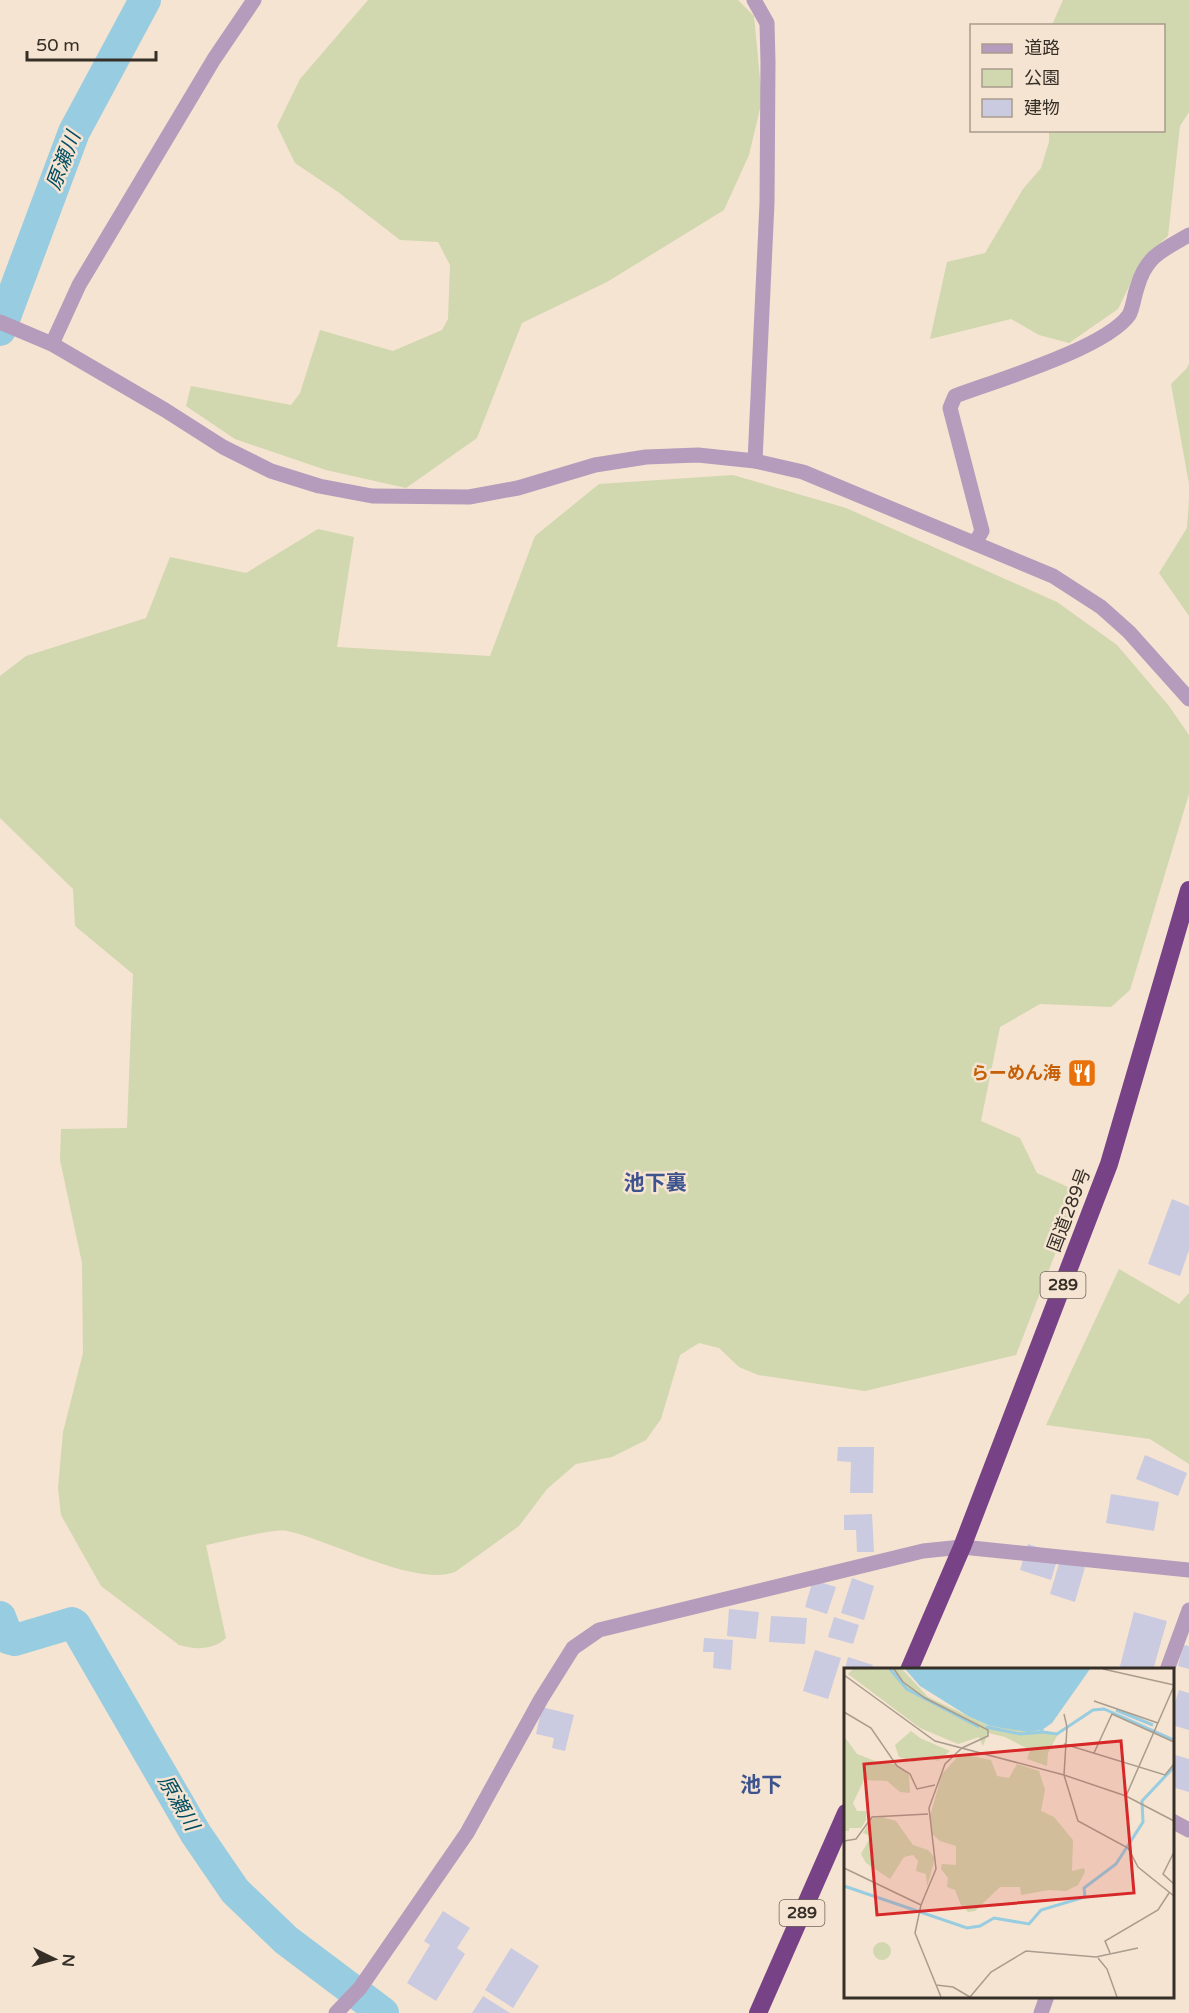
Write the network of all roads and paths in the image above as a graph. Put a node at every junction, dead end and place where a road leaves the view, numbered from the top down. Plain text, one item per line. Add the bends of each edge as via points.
1 (254, 0) edge
2 (754, 0) edge
3 (1189, 235) edge
4 (0, 322) edge
5 (52, 344) junction
6 (755, 461) junction
7 (975, 543) junction
8 (1189, 699) edge
9 (1189, 890) edge
10 (962, 1547) junction
11 (1189, 1570) edge
12 (1189, 1610) edge
13 (910, 1668) edge
14 (1168, 1668) edge
15 (844, 1818) edge
16 (1174, 1822) edge
17 (1189, 1830) edge
18 (1046, 1998) edge
19 (336, 2013) edge
20 (758, 2013) edge
21 (1041, 2013) edge

1 - 5 street via 214,59 79,285
2 - 6 street via 767,23 768,62 767,203
3 - 7 street via 1152,256 1141,272 1129,314 1112,328 1080,350 955,396 950,408 982,531
4 - 5 street
5 - 6 street via 223,447 271,471 372,496 469,497 518,489 595,465 646,457 698,455
6 - 7 street via 825,480
7 - 8 street via 1053,576 1101,607
9 - 10 highway, 国道289号 / 289 via 1109,1164
10 - 11 street
10 - 13 highway, 国道289号 / 289
10 - 19 street via 923,1551 599,1630 573,1648 467,1833 355,1994
12 - 14 street
15 - 20 highway, 289
16 - 17 street
18 - 21 street

